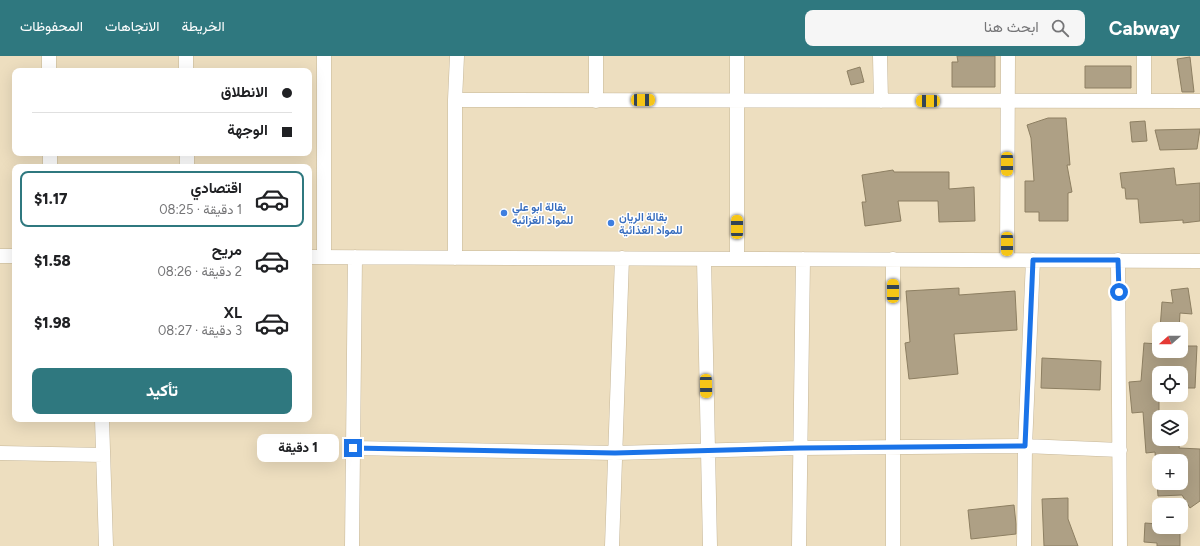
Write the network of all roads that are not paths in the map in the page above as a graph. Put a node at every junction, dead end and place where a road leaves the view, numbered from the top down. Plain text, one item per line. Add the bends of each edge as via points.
1 (49, 56) edge
2 (186, 56) edge
3 (324, 56) edge
4 (457, 56) edge
5 (596, 56) edge
6 (737, 56) edge
7 (880, 56) edge
8 (1008, 56) edge
9 (1144, 56) edge
10 (49, 68) edge
11 (186, 68) edge
12 (455, 100) junction
13 (596, 100) junction
14 (737, 100) junction
15 (881, 101) junction
16 (1007, 101) junction
17 (1144, 101) junction
18 (1200, 101) edge
19 (0, 256) edge
20 (12, 256) edge
21 (312, 257) edge
22 (324, 257) junction
23 (355, 257) junction
24 (455, 258) junction
25 (622, 258) junction
26 (704, 259) junction
27 (737, 259) junction
28 (803, 259) junction
29 (893, 259) junction
30 (1007, 260) junction
31 (1033, 260) junction
32 (1118, 260) junction
33 (1200, 261) edge
34 (102, 422) edge
35 (1025, 446) junction
36 (893, 447) junction
37 (353, 448) junction
38 (800, 448) junction
39 (708, 450) junction
40 (1120, 450) junction
41 (0, 453) edge
42 (615, 453) junction
43 (103, 455) junction
44 (106, 546) edge
45 (352, 546) edge
46 (612, 546) edge
47 (710, 546) edge
48 (799, 546) edge
49 (893, 546) edge
50 (1024, 546) edge
51 (1120, 546) edge

1 - 10 street
2 - 11 street
3 - 22 street
4 - 12 street
5 - 13 street
6 - 14 street
7 - 15 street
8 - 16 street
9 - 17 street
12 - 13 street
12 - 24 street
13 - 14 street
14 - 15 street
14 - 27 street
15 - 16 street
16 - 17 street
16 - 30 street
17 - 18 street
19 - 20 street
21 - 22 street
22 - 23 street
23 - 24 street
23 - 37 street
24 - 25 street
25 - 26 street
25 - 42 street
26 - 27 street
26 - 39 street
27 - 28 street
28 - 29 street
28 - 38 street
29 - 30 street
29 - 36 street
30 - 31 street
31 - 32 street
31 - 35 street
32 - 33 street
32 - 40 street
34 - 43 street
35 - 36 street
35 - 40 street
35 - 50 street
36 - 38 street
36 - 49 street
37 - 42 street
37 - 45 street
38 - 39 street
38 - 48 street
39 - 42 street
39 - 47 street
40 - 51 street
41 - 43 street
42 - 46 street
43 - 44 street

